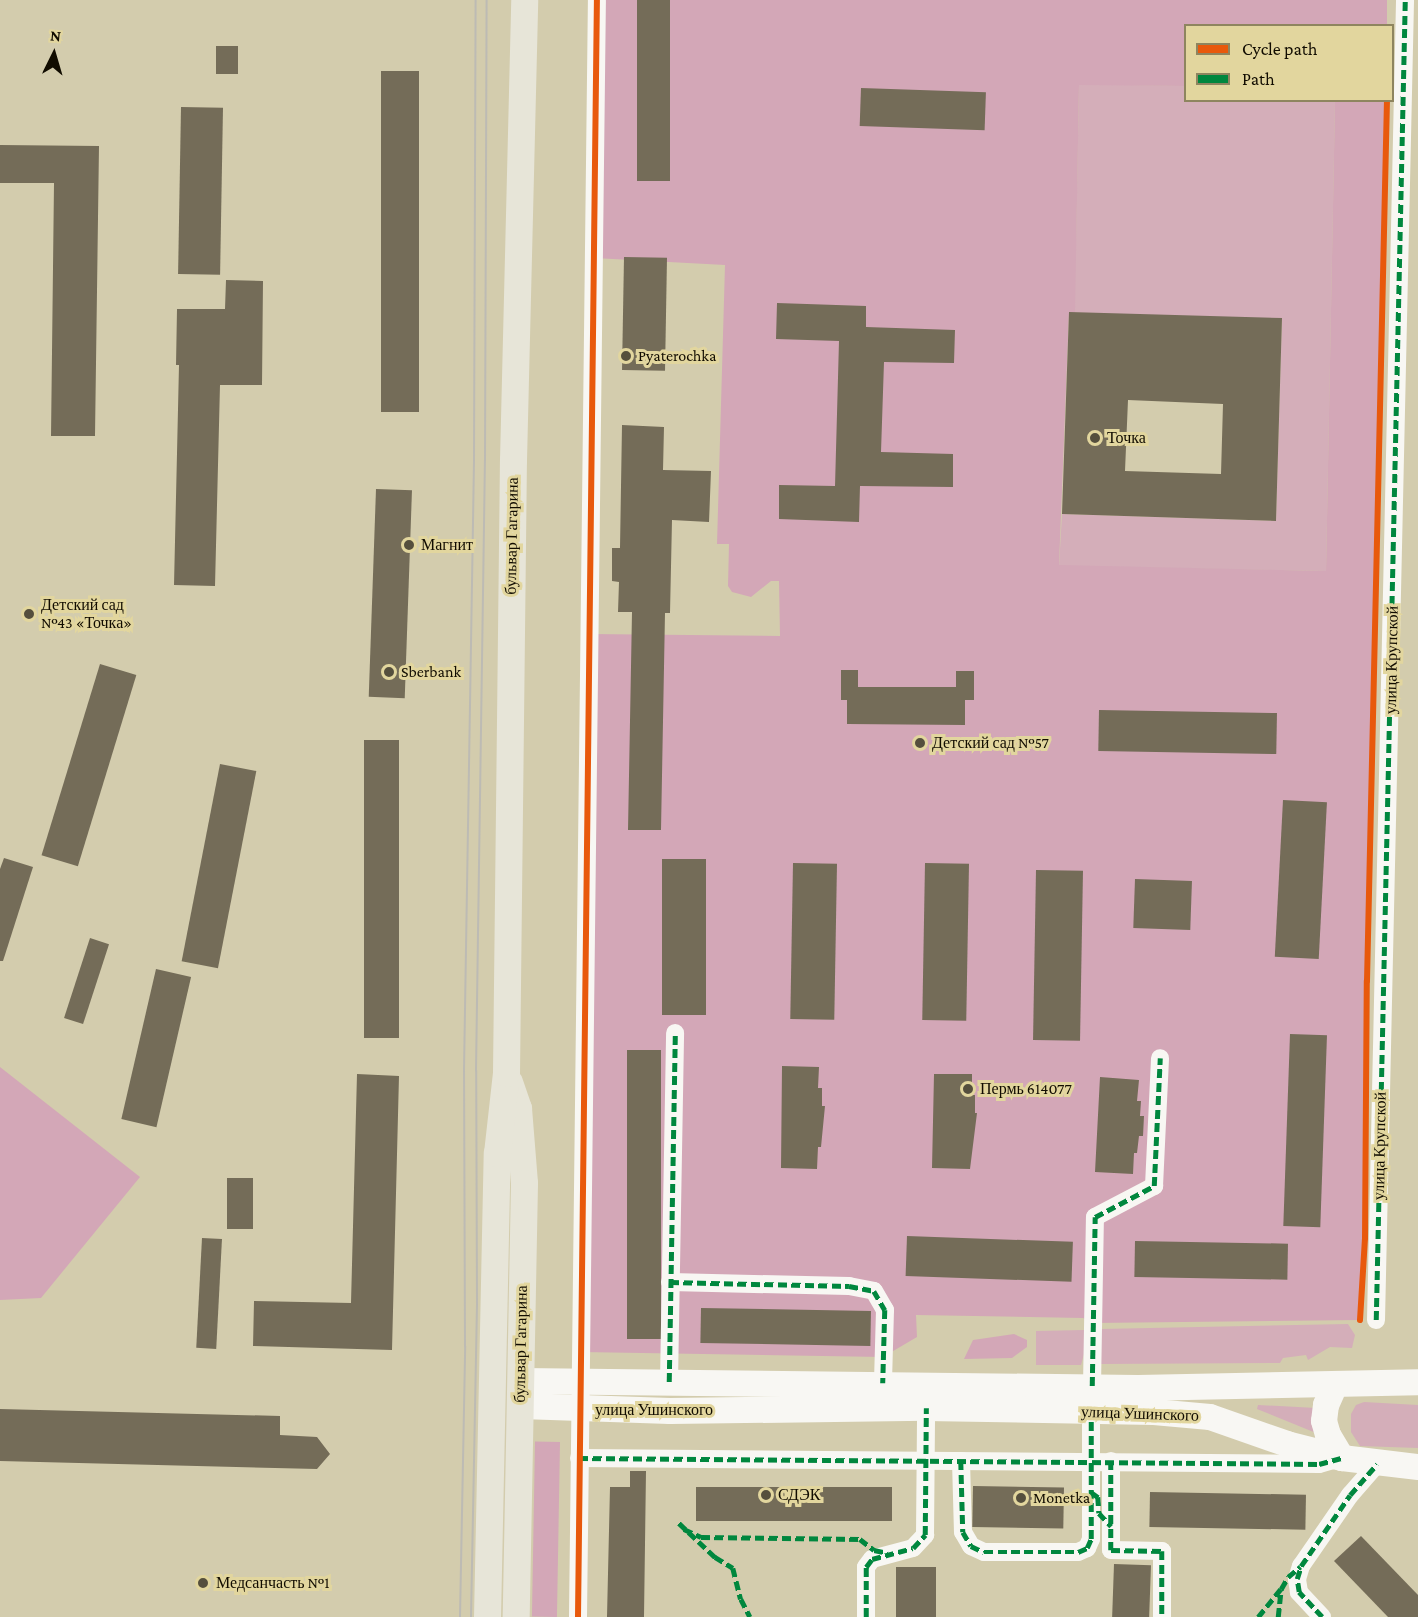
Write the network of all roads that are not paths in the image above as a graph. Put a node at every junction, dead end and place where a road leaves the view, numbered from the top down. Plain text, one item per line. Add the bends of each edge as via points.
1 (524, 0) edge
2 (597, 0) edge
3 (1405, 0) edge
4 (675, 1033) dead end
5 (1160, 1058) dead end
6 (506, 1073) junction
7 (670, 1282) junction
8 (1376, 1320) dead end
9 (581, 1382) junction
10 (669, 1382) junction
11 (1418, 1382) edge
12 (883, 1383) junction
13 (1335, 1385) junction
14 (1092, 1386) junction
15 (491, 1391) junction
16 (521, 1394) junction
17 (926, 1396) junction
18 (581, 1409) junction
19 (1091, 1412) junction
20 (579, 1458) junction
21 (1342, 1458) junction
22 (927, 1461) junction
23 (961, 1461) junction
24 (1090, 1461) junction
25 (1111, 1461) junction
26 (1377, 1464) junction
27 (1418, 1467) edge
28 (487, 1557) junction
29 (516, 1558) junction
30 (487, 1617) edge
31 (516, 1617) edge
32 (578, 1617) edge
33 (866, 1617) edge
34 (1162, 1617) edge
35 (1322, 1617) edge

1 - 6 main road, бульвар Гагарина via 513,460
2 - 9 street
3 - 8 street, улица Крупской
4 - 7 street
5 - 14 street via 1154,1186 1095,1217
6 - 15 main road, бульвар Гагарина via 497,1153
6 - 16 main road, бульвар Гагарина via 518,1108 523,1145
7 - 10 street
7 - 12 street via 849,1286 874,1291 885,1311
9 - 10 main road, улица Ушинского
9 - 16 main road, улица Ушинского
9 - 18 street
10 - 12 main road, улица Ушинского
11 - 13 main road, улица Ушинского
12 - 17 main road, улица Ушинского
13 - 14 main road, улица Ушинского
13 - 21 main road via 1324,1421
14 - 17 main road, улица Ушинского
14 - 19 main road
15 - 16 main road, улица Ушинского
15 - 28 main road, бульвар Гагарина
16 - 18 main road, улица Ушинского
16 - 29 main road, бульвар Гагарина
17 - 18 main road, улица Ушинского
17 - 19 main road, улица Ушинского
17 - 22 street
18 - 20 street
19 - 21 main road, улица Ушинского via 1210,1417
19 - 24 street
20 - 22 street
20 - 32 street
21 - 25 street via 1319,1464
21 - 26 main road, улица Ушинского
22 - 23 street
22 - 33 street via 925,1535 913,1548 872,1559 866,1567
23 - 24 street
23 - 24 street via 963,1532 971,1546 984,1552 1078,1552 1088,1548 1091,1539
24 - 25 street
25 - 34 street via 1111,1550 1162,1551
26 - 27 main road, улица Ушинского
26 - 35 street via 1350,1495 1301,1566 1299,1592
28 - 29 main road
28 - 30 main road, бульвар Гагарина
29 - 31 main road, бульвар Гагарина

